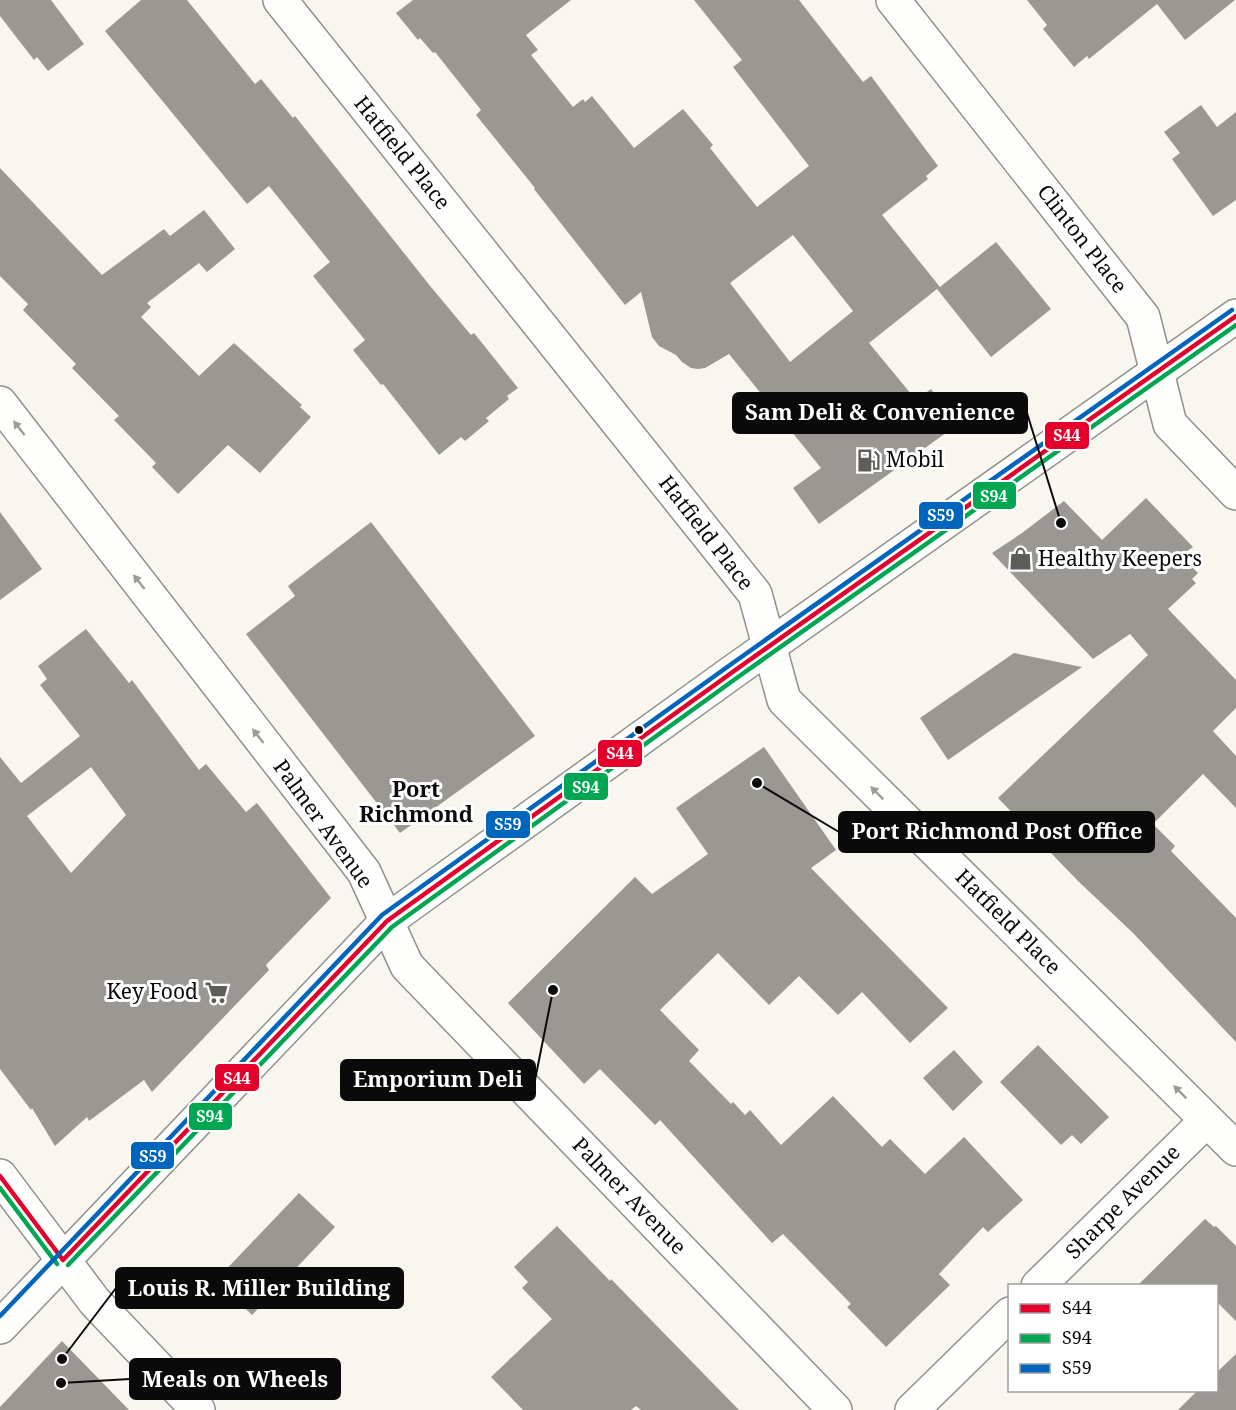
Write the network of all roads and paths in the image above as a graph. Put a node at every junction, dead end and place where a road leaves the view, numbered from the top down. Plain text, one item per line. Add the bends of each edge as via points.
1 (280, 0) edge
2 (893, 0) edge
3 (1236, 316) edge
4 (1158, 371) junction
5 (0, 403) edge
6 (1236, 494) edge
7 (770, 645) junction
8 (387, 921) junction
9 (1207, 1119) junction
10 (1236, 1149) edge
11 (0, 1176) edge
12 (63, 1260) junction
13 (1040, 1284) edge
14 (1008, 1316) edge
15 (0, 1327) edge
16 (198, 1410) edge
17 (835, 1410) edge
18 (912, 1410) edge

1 - 7 street, Hatfield Place via 754,594
2 - 4 street, Clinton Place via 1143,316
3 - 4 street
4 - 6 street, Clinton Place via 1170,424
4 - 7 street
8 -> 5 street, Palmer Avenue via 364,872
7 - 8 street
9 -> 7 street, Hatfield Place via 784,700
8 - 12 street
8 - 17 street, Palmer Avenue via 413,972
9 - 10 street, Hatfield Place
9 - 13 street, Sharpe Avenue
11 - 12 street
12 - 15 street
12 - 16 street via 95,1302
14 - 18 street

